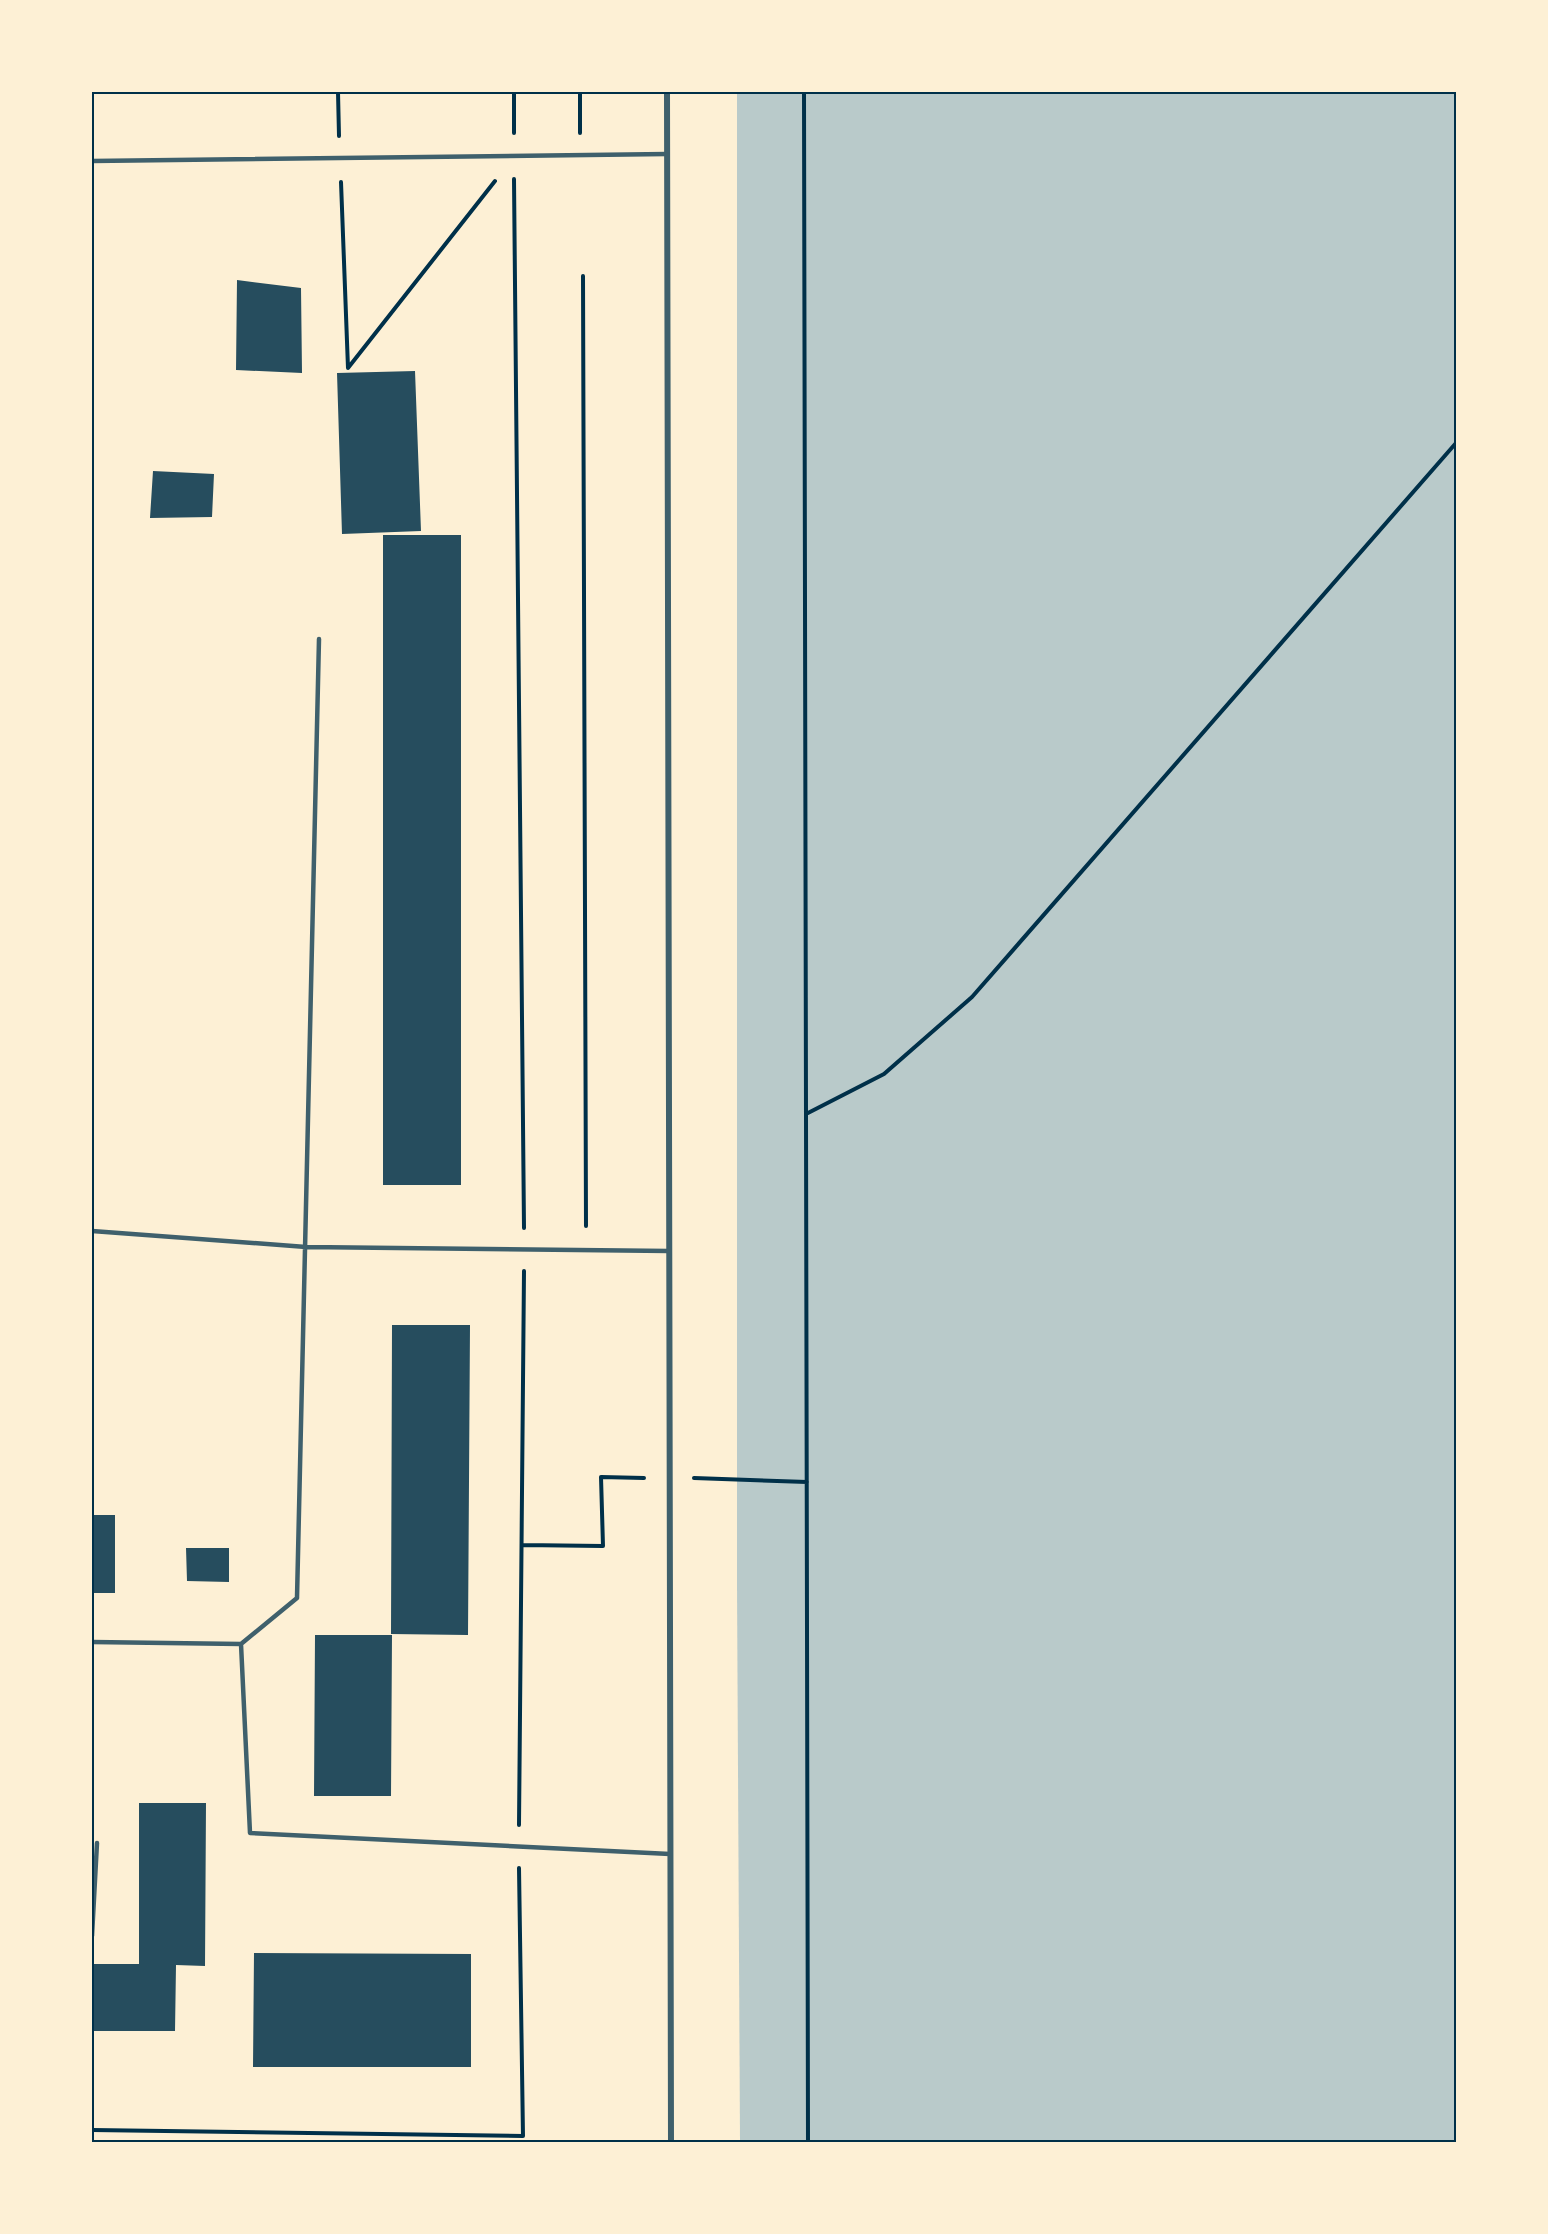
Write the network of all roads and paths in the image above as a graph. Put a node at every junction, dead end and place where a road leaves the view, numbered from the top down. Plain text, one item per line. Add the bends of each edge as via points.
1 (338, 92) edge
2 (514, 92) edge
3 (580, 92) edge
4 (667, 92) edge
5 (804, 92) edge
6 (667, 154) junction
7 (580, 155) junction
8 (514, 156) junction
9 (340, 158) junction
10 (92, 161) edge
11 (583, 276) dead end
12 (1456, 443) edge
13 (320, 639) dead end
14 (806, 1114) junction
15 (92, 1231) edge
16 (306, 1247) junction
17 (524, 1249) junction
18 (586, 1250) junction
19 (669, 1251) junction
20 (92, 1642) edge
21 (241, 1644) junction
22 (97, 1843) dead end
23 (519, 1845) junction
24 (670, 1854) junction
25 (92, 1936) edge
26 (92, 2130) edge
27 (671, 2142) edge
28 (808, 2142) edge

1 - 9 path
2 - 8 path
3 - 7 path
4 - 6 street
5 - 14 path
6 - 7 lane
6 - 19 street
7 - 8 lane
8 - 9 lane
8 - 9 path via 348,368
8 - 17 path
9 - 10 lane
11 - 18 path
12 - 14 path via 972,997 884,1074
13 - 16 lane
14 - 28 path
15 - 16 lane
16 - 17 lane
16 - 21 lane via 297,1598
17 - 18 lane
17 - 23 path
18 - 19 lane
19 - 24 street
20 - 21 lane
21 - 23 lane via 250,1833
22 - 25 lane
23 - 24 lane
23 - 26 path via 523,2136
24 - 27 street

